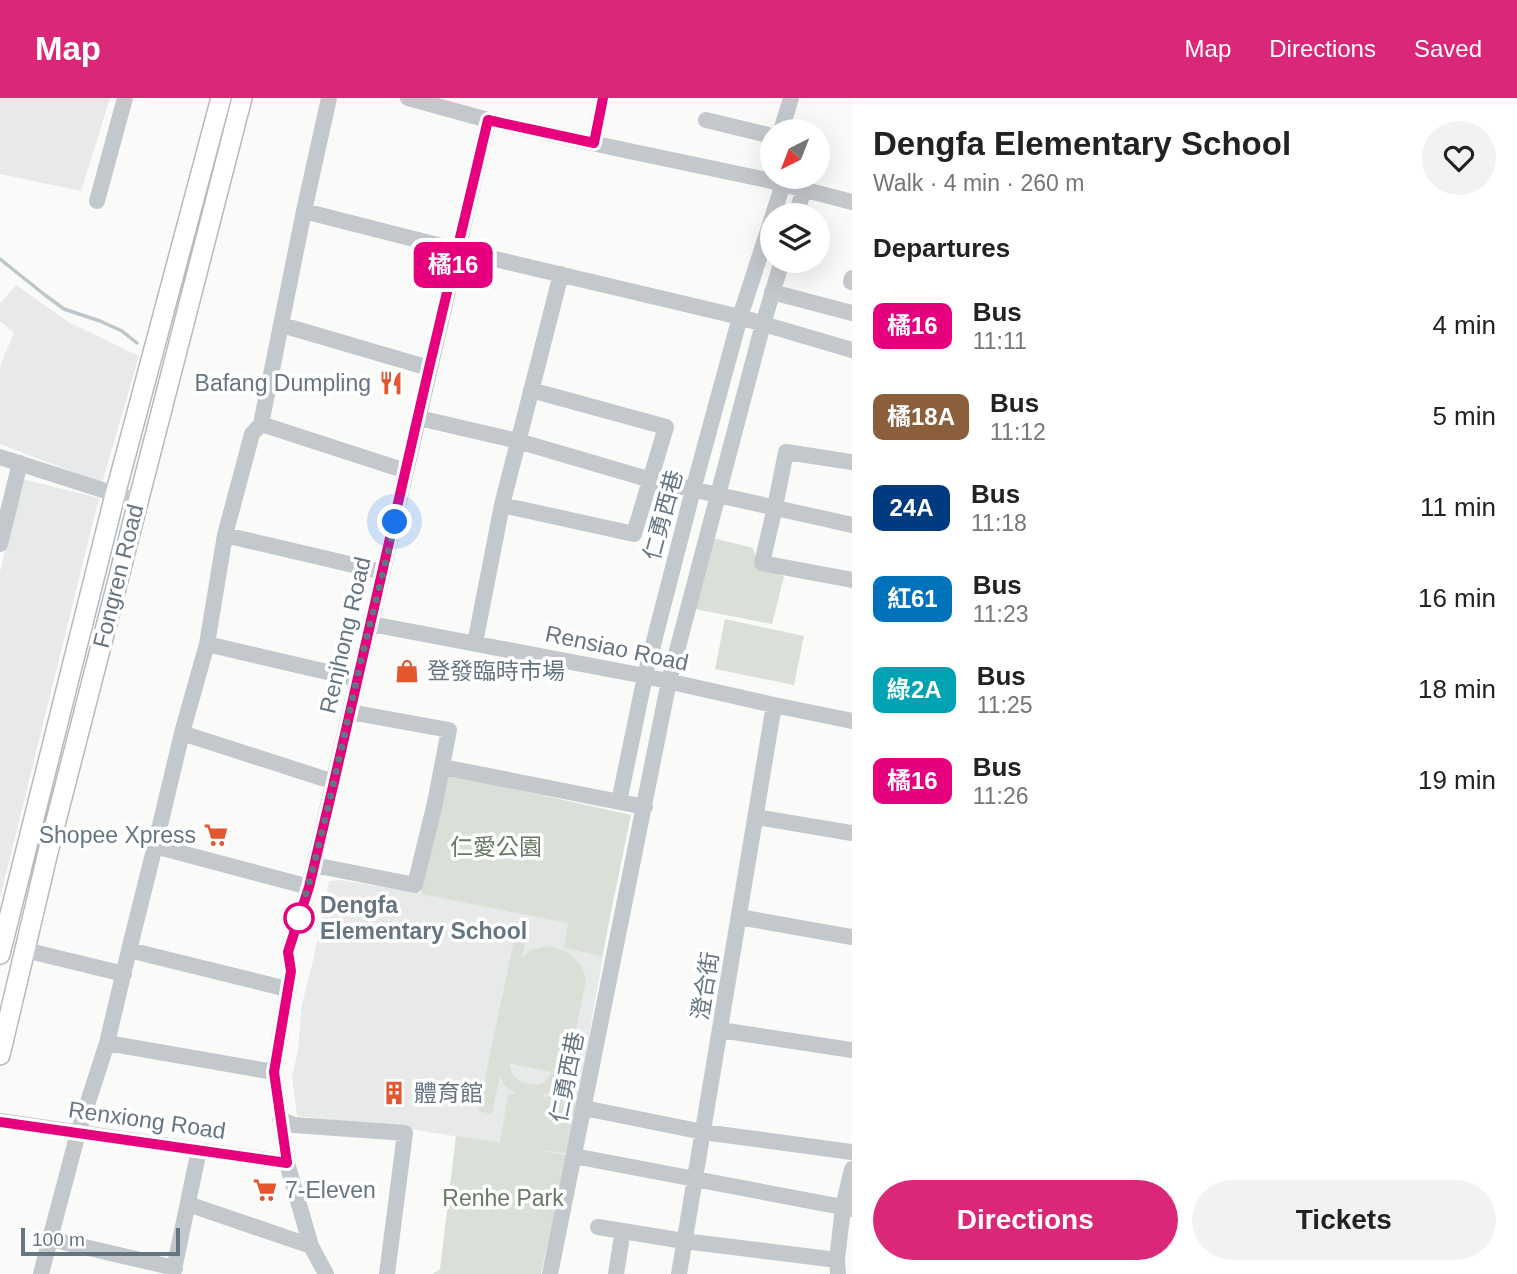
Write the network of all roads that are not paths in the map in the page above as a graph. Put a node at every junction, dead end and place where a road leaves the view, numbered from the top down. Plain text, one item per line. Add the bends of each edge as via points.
1 (125, 98) edge
2 (221, 98) edge
3 (242, 98) edge
4 (330, 98) edge
5 (408, 98) edge
6 (603, 98) edge
7 (790, 98) edge
8 (784, 119) edge
9 (488, 120) junction
10 (706, 120) dead end
11 (760, 133) edge
12 (594, 143) junction
13 (760, 173) edge
14 (804, 190) joint
15 (97, 201) dead end
16 (852, 202) edge
17 (800, 203) edge
18 (304, 211) junction
19 (457, 250) junction
20 (760, 254) edge
21 (778, 273) edge
22 (561, 274) junction
23 (772, 292) junction
24 (852, 313) edge
25 (740, 317) junction
26 (763, 324) junction
27 (282, 325) junction
28 (852, 349) edge
29 (429, 368) junction
30 (531, 390) junction
31 (419, 418) junction
32 (257, 429) junction
33 (518, 441) junction
34 (0, 457) edge
35 (852, 462) edge
36 (20, 463) junction
37 (406, 471) junction
38 (651, 480) junction
39 (693, 490) junction
40 (116, 495) junction
41 (718, 496) junction
42 (137, 501) junction
43 (502, 505) junction
44 (775, 508) junction
45 (852, 525) edge
46 (225, 535) junction
47 (0, 544) edge
48 (383, 572) junction
49 (852, 580) edge
50 (371, 624) junction
51 (475, 643) junction
52 (207, 644) junction
53 (645, 676) junction
54 (357, 679) junction
55 (669, 681) junction
56 (774, 705) junction
57 (350, 712) junction
58 (852, 721) edge
59 (182, 733) junction
60 (443, 767) junction
61 (334, 782) junction
62 (619, 802) junction
63 (645, 807) junction
64 (756, 817) junction
65 (852, 833) edge
66 (155, 846) junction
67 (314, 865) junction
68 (309, 887) junction
69 (739, 917) junction
70 (852, 937) edge
71 (25, 950) junction
72 (129, 950) junction
73 (0, 954) edge
74 (124, 974) junction
75 (287, 989) junction
76 (720, 1030) junction
77 (107, 1043) junction
78 (852, 1050) edge
79 (0, 1055) edge
80 (274, 1072) junction
81 (584, 1108) junction
82 (280, 1119) junction
83 (0, 1122) edge
84 (703, 1132) junction
85 (78, 1133) junction
86 (199, 1150) junction
87 (852, 1152) edge
88 (574, 1156) junction
89 (287, 1163) junction
90 (852, 1169) edge
91 (695, 1179) junction
92 (188, 1204) junction
93 (848, 1208) edge
94 (598, 1227) dead end
95 (50, 1239) junction
96 (684, 1241) junction
97 (621, 1242) dead end
98 (311, 1246) junction
99 (838, 1267) edge
100 (174, 1271) edge
101 (41, 1274) edge
102 (326, 1274) edge
103 (387, 1274) edge
104 (550, 1274) edge
105 (616, 1274) edge
106 (679, 1274) edge

1 - 15 street
2 - 40 main road, Fongren Road
3 - 42 main road, Fongren Road
4 - 18 street
5 - 9 street
6 - 12 street
7 - 8 street
9 - 12 street
9 - 19 street, Renjhong Road
10 - 11 street
12 - 13 street
14 - 16 street
14 - 17 street
18 - 19 street
18 - 27 street
19 - 22 street
19 - 29 street, Renjhong Road
20 - 25 street, 仁勇西巷
21 - 23 street, 仁勇西巷
22 - 25 street
22 - 30 street
23 - 24 street
23 - 26 street, 仁勇西巷
25 - 26 street
25 - 39 street, 仁勇西巷
26 - 28 street
26 - 41 street, 仁勇西巷
27 - 29 street
27 - 32 street
29 - 31 street, Renjhong Road
30 - 33 street
30 - 38 street via 666,427
31 - 33 street
31 - 37 street, Renjhong Road
32 - 37 street
32 - 46 street
33 - 38 street
33 - 43 street
34 - 36 street
35 - 44 street via 786,452
36 - 40 street
36 - 47 street
37 - 48 street, Renjhong Road
38 - 39 street
38 - 43 street via 635,534
39 - 41 street
39 - 53 street, 仁勇西巷
40 - 42 street
40 - 73 main road, Fongren Road
41 - 44 street
41 - 55 street, 仁勇西巷
42 - 71 main road, Fongren Road
43 - 51 street
44 - 45 street
44 - 49 street via 762,563
46 - 48 street
46 - 52 street
48 - 50 street, Renjhong Road
50 - 51 street, Rensiao Road
50 - 54 street, Renjhong Road
51 - 53 street, Rensiao Road
52 - 54 street
52 - 59 street
53 - 55 street, Rensiao Road
53 - 62 street, 仁勇西巷
54 - 57 street, Renjhong Road
55 - 56 street, Rensiao Road
55 - 63 street, 仁勇西巷
56 - 58 street, Rensiao Road
56 - 64 street, 澄合街
57 - 60 street via 449,730
57 - 61 street, Renjhong Road
59 - 61 street
59 - 66 street
60 - 62 street
60 - 67 street via 415,885
61 - 67 street, Renjhong Road
62 - 63 street
63 - 81 street, 仁勇西巷
64 - 65 street
64 - 69 street, 澄合街
66 - 68 street
66 - 72 street
67 - 68 street, Renjhong Road
68 - 75 street, Renjhong Road via 288,952 291,971
69 - 70 street
69 - 76 street, 澄合街
71 - 74 street
71 - 79 main road, Fongren Road
72 - 74 street
72 - 75 street
74 - 77 street
75 - 80 street, Renjhong Road
76 - 78 street
76 - 84 street, 澄合街
77 - 80 street
77 - 85 street
80 - 82 street, Renjhong Road
81 - 84 street
81 - 88 street, 仁勇西巷
82 - 89 street, Renjhong Road
82 - 103 street via 293,1125 405,1133
83 - 85 street, Renxiong Road
84 - 87 street
84 - 91 street, 澄合街
85 - 86 street, Renxiong Road
85 - 95 street
86 - 89 street, Renxiong Road
86 - 92 street
88 - 91 street
88 - 104 street, 仁勇西巷
89 - 98 street, Renjhong Road
90 - 93 street
91 - 93 street
91 - 96 street, 澄合街
92 - 98 street
92 - 100 street
93 - 99 street
94 - 96 street
95 - 100 street
95 - 101 street
96 - 99 street
96 - 106 street, 澄合街
97 - 105 street
98 - 102 street, Renjhong Road

